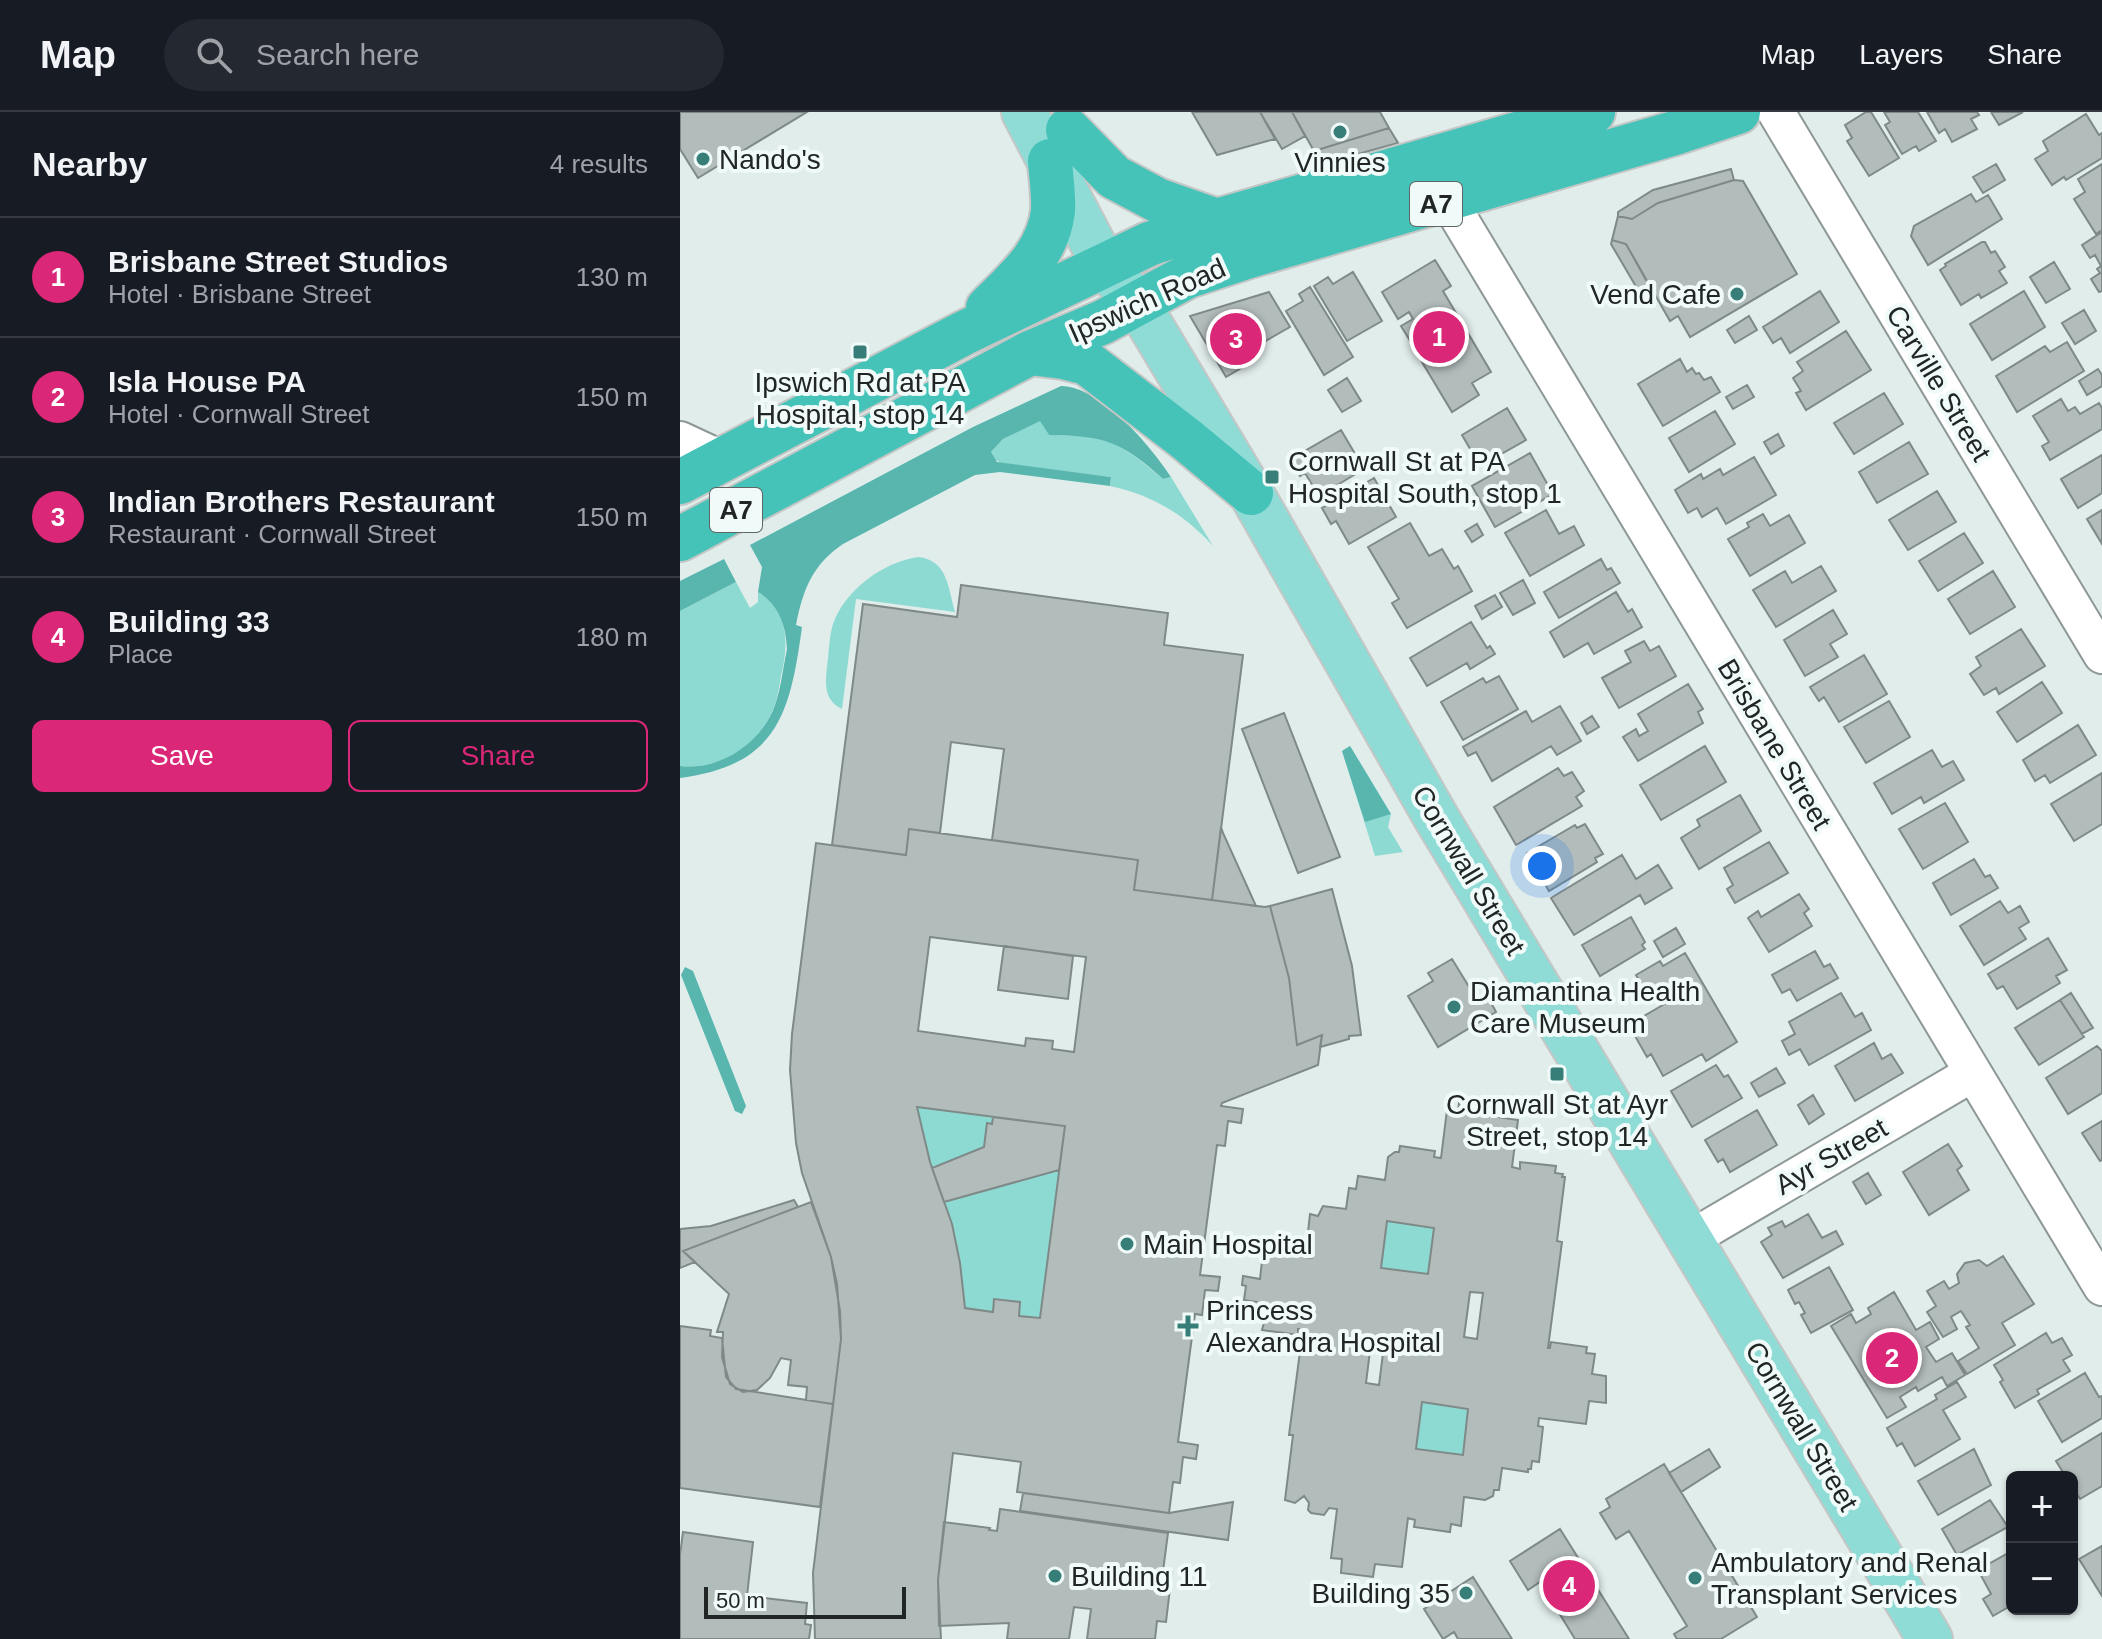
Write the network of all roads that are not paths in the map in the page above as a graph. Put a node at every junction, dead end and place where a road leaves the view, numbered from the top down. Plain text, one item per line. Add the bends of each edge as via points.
1 (1024, 112) edge
2 (1593, 112) edge
3 (1738, 112) edge
4 (1776, 112) edge
5 (1059, 134) edge
6 (1448, 200) junction
7 (1217, 221) junction
8 (1118, 259) junction
9 (1137, 303) junction
10 (964, 333) junction
11 (1030, 353) junction
12 (680, 440) edge
13 (723, 460) junction
14 (680, 482) edge
15 (1251, 493) junction
16 (680, 539) edge
17 (2102, 655) edge
18 (1973, 1073) junction
19 (1690, 1239) junction
20 (2102, 1287) edge
21 (1930, 1639) edge

1 - 5 main road, Cornwall Street
2 - 7 highway, Ipswich Road / A7
3 - 6 highway, Ipswich Road / A7
4 - 17 street, Carville Street
5 - 7 highway via 1114,177 1157,200
5 - 8 main road, Cornwall Street
5 - 10 highway via 1053,211 1045,239 1034,262
6 - 9 highway, Ipswich Road / A7 via 1188,276
6 - 18 street, Brisbane Street
7 - 8 highway, Ipswich Road / A7
8 - 9 main road, Cornwall Street
8 - 10 highway, Ipswich Road / A7
9 - 11 highway, Ipswich Road / A7
9 - 15 main road, Cornwall Street
10 - 13 highway, Ipswich Road / A7
11 - 15 highway via 1087,363
11 - 16 highway, Ipswich Road / A7
12 - 13 street
13 - 14 highway, Ipswich Road / A7
15 - 19 main road, Cornwall Street via 1430,807
18 - 19 street, Ayr Street
18 - 20 street, Brisbane Street
19 - 21 main road, Cornwall Street

